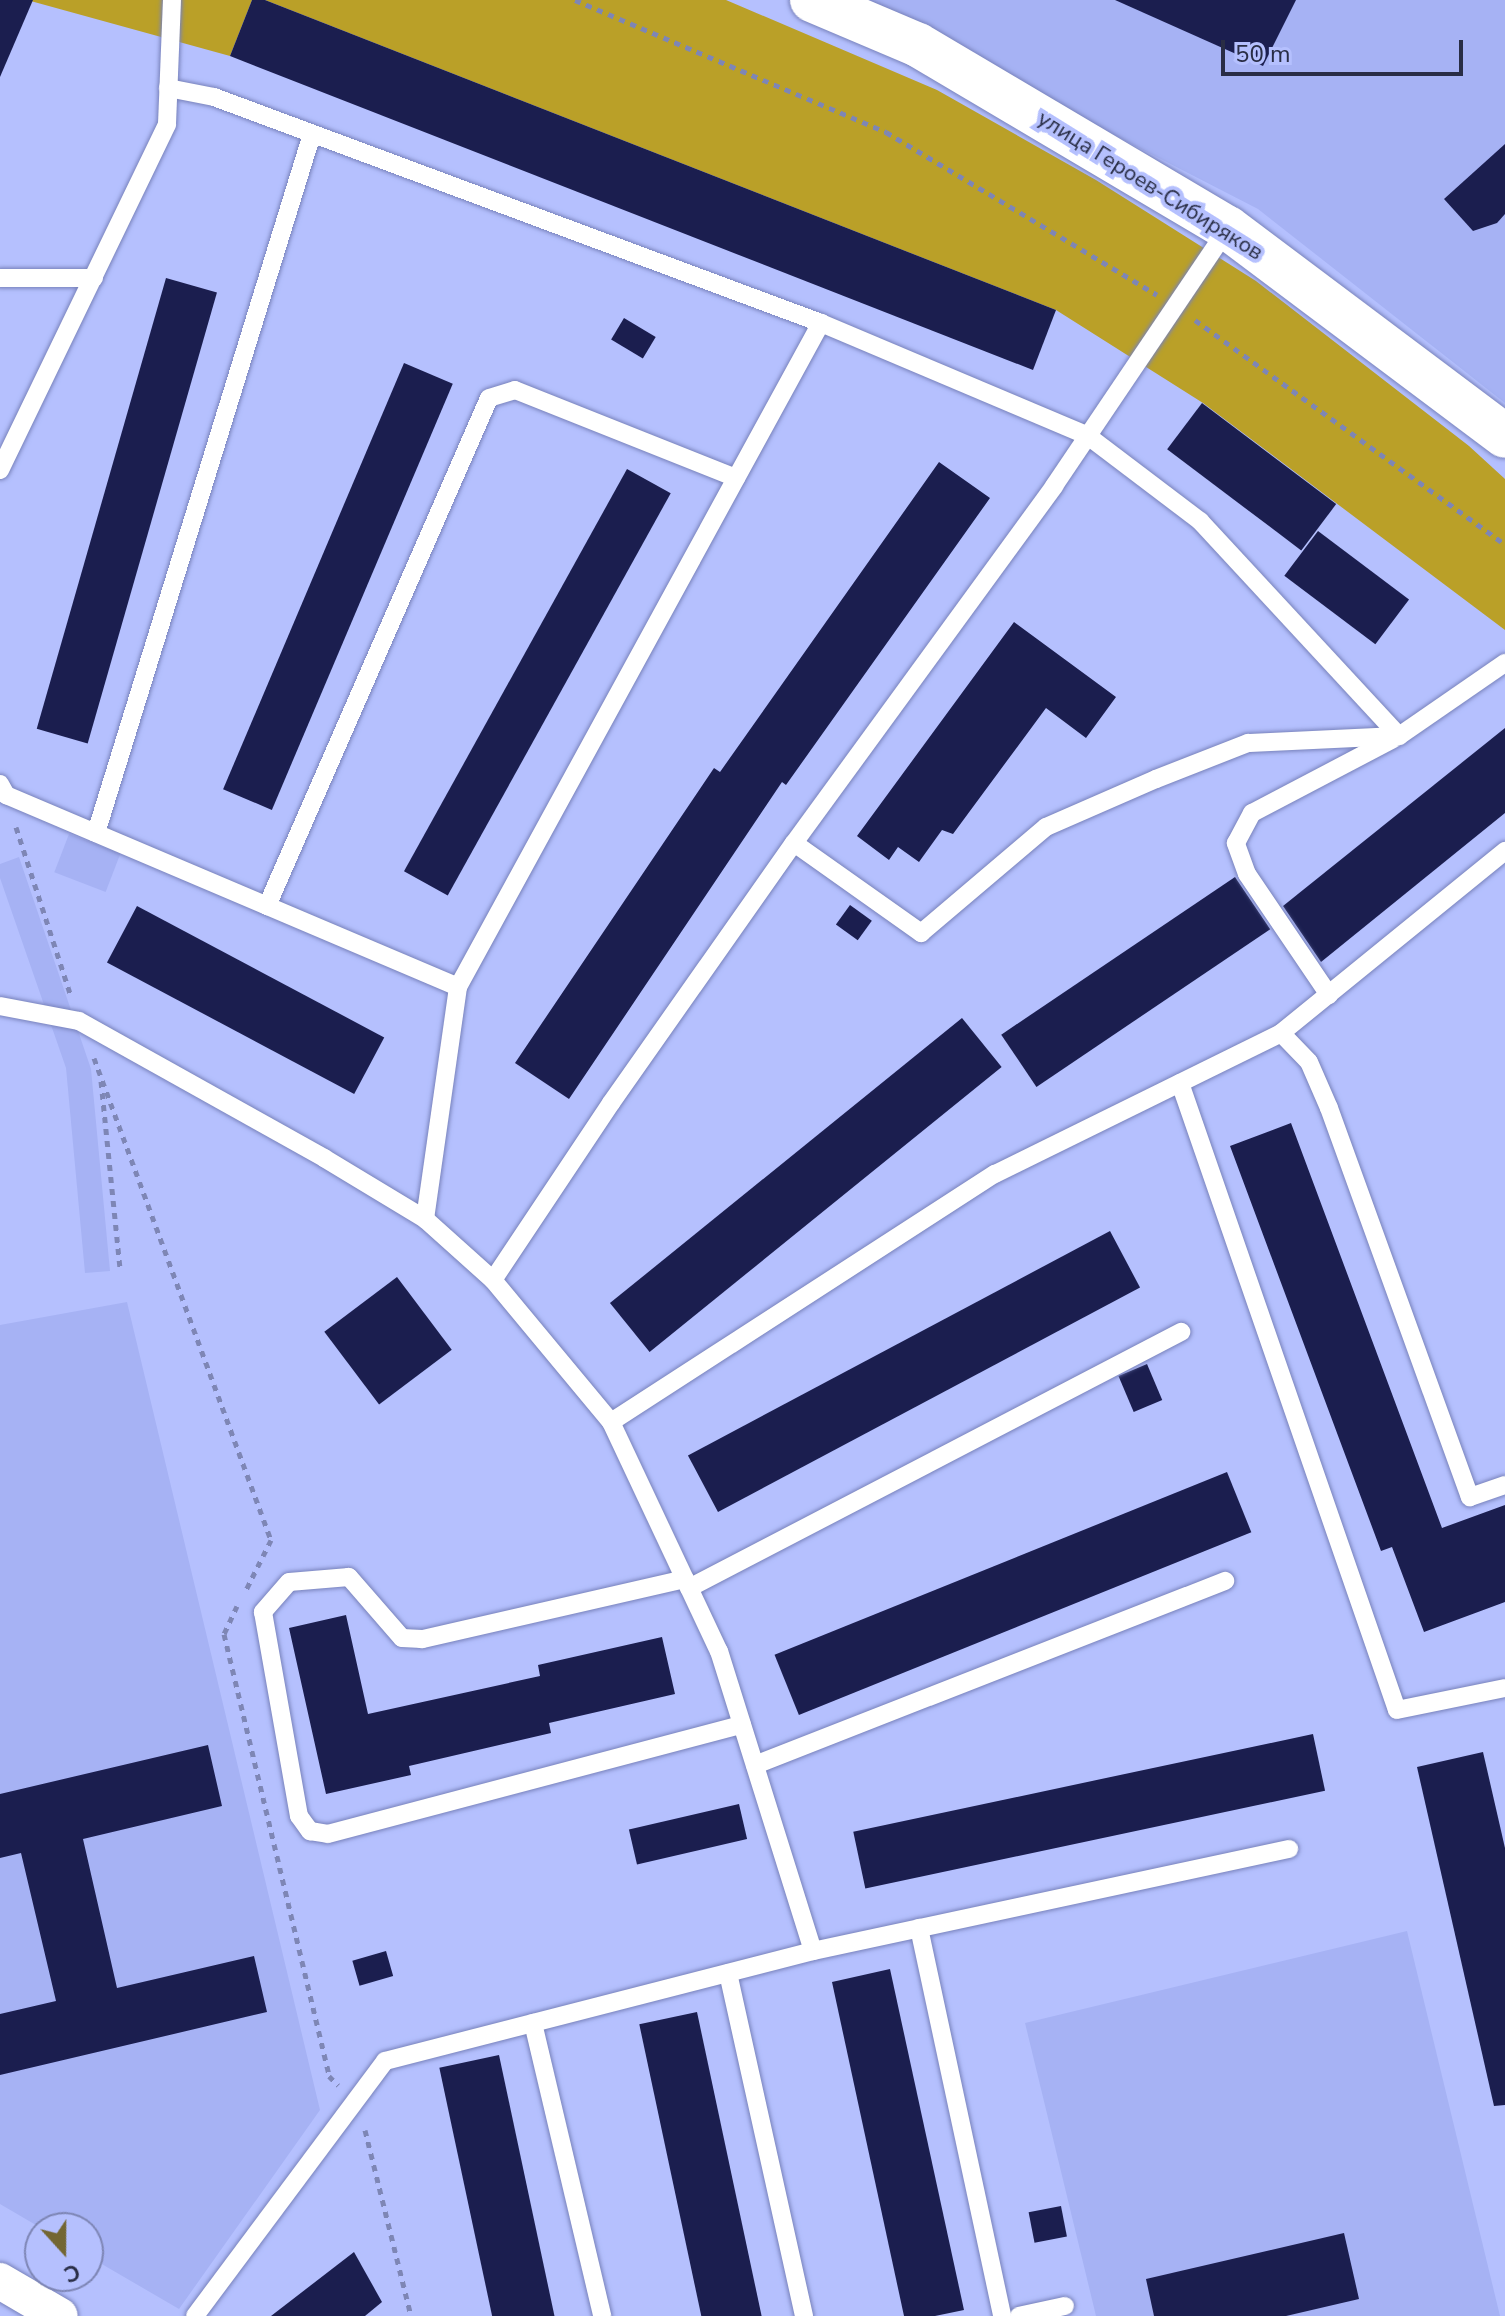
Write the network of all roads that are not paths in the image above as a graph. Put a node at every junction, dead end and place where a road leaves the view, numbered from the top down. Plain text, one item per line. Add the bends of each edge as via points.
1 (172, 0) edge
2 (812, 0) edge
3 (168, 88) junction
4 (312, 134) junction
5 (1228, 228) junction
6 (0, 278) edge
7 (94, 278) junction
8 (821, 323) junction
9 (1088, 436) junction
10 (1505, 436) edge
11 (0, 470) edge
12 (736, 478) junction
13 (1505, 663) edge
14 (1399, 736) junction
15 (3, 789) edge
16 (96, 833) junction
17 (794, 843) junction
18 (1505, 851) edge
19 (267, 906) junction
20 (458, 987) junction
21 (1329, 995) junction
22 (0, 1006) edge
23 (1281, 1033) junction
24 (1180, 1083) junction
25 (425, 1219) junction
26 (493, 1280) junction
27 (1181, 1332) dead end
28 (611, 1422) junction
29 (1505, 1485) edge
30 (1225, 1581) dead end
31 (687, 1584) junction
32 (1505, 1688) edge
33 (742, 1725) junction
34 (755, 1765) junction
35 (1289, 1849) dead end
36 (919, 1928) junction
37 (813, 1951) junction
38 (728, 1973) junction
39 (533, 2023) junction
40 (0, 2281) edge
41 (1065, 2306) dead end
42 (1043, 2314) edge
43 (60, 2316) edge
44 (195, 2316) edge
45 (602, 2316) edge
46 (804, 2316) edge
47 (1002, 2316) edge
48 (1019, 2316) edge

1 - 3 lane
2 - 5 street, улица Героев-Сибиряков via 918,45
3 - 4 lane via 214,97
3 - 7 lane via 167,124
4 - 8 lane
4 - 16 lane
5 - 9 lane
5 - 10 street, улица Героев-Сибиряков
6 - 7 lane
7 - 11 lane
8 - 9 lane
8 - 12 lane
9 - 14 lane via 1200,521
9 - 17 lane
12 - 19 lane via 515,390 489,398
12 - 20 lane
13 - 14 lane
14 - 17 lane via 1248,743 1156,779 1046,827 921,933
14 - 21 lane via 1252,813 1236,843 1247,874
15 - 16 lane
16 - 19 lane
17 - 26 lane
18 - 21 lane
19 - 20 lane
20 - 25 lane
21 - 23 lane
22 - 25 lane via 79,1021
23 - 24 lane
23 - 29 lane via 1309,1062 1329,1108 1470,1497
24 - 28 lane via 995,1174
24 - 32 lane via 1397,1710
25 - 26 lane
26 - 28 lane
27 - 31 lane
28 - 31 lane
30 - 34 lane
31 - 33 lane via 719,1651
31 - 33 lane via 422,1639 402,1638 349,1577 289,1582 263,1612 299,1816 310,1831 328,1834
33 - 34 lane
34 - 37 lane
35 - 36 lane
36 - 37 lane
36 - 47 lane
37 - 38 lane
38 - 39 lane
38 - 46 lane
39 - 44 lane via 385,2061
39 - 45 lane
40 - 43 street
41 - 42 lane
42 - 48 lane

